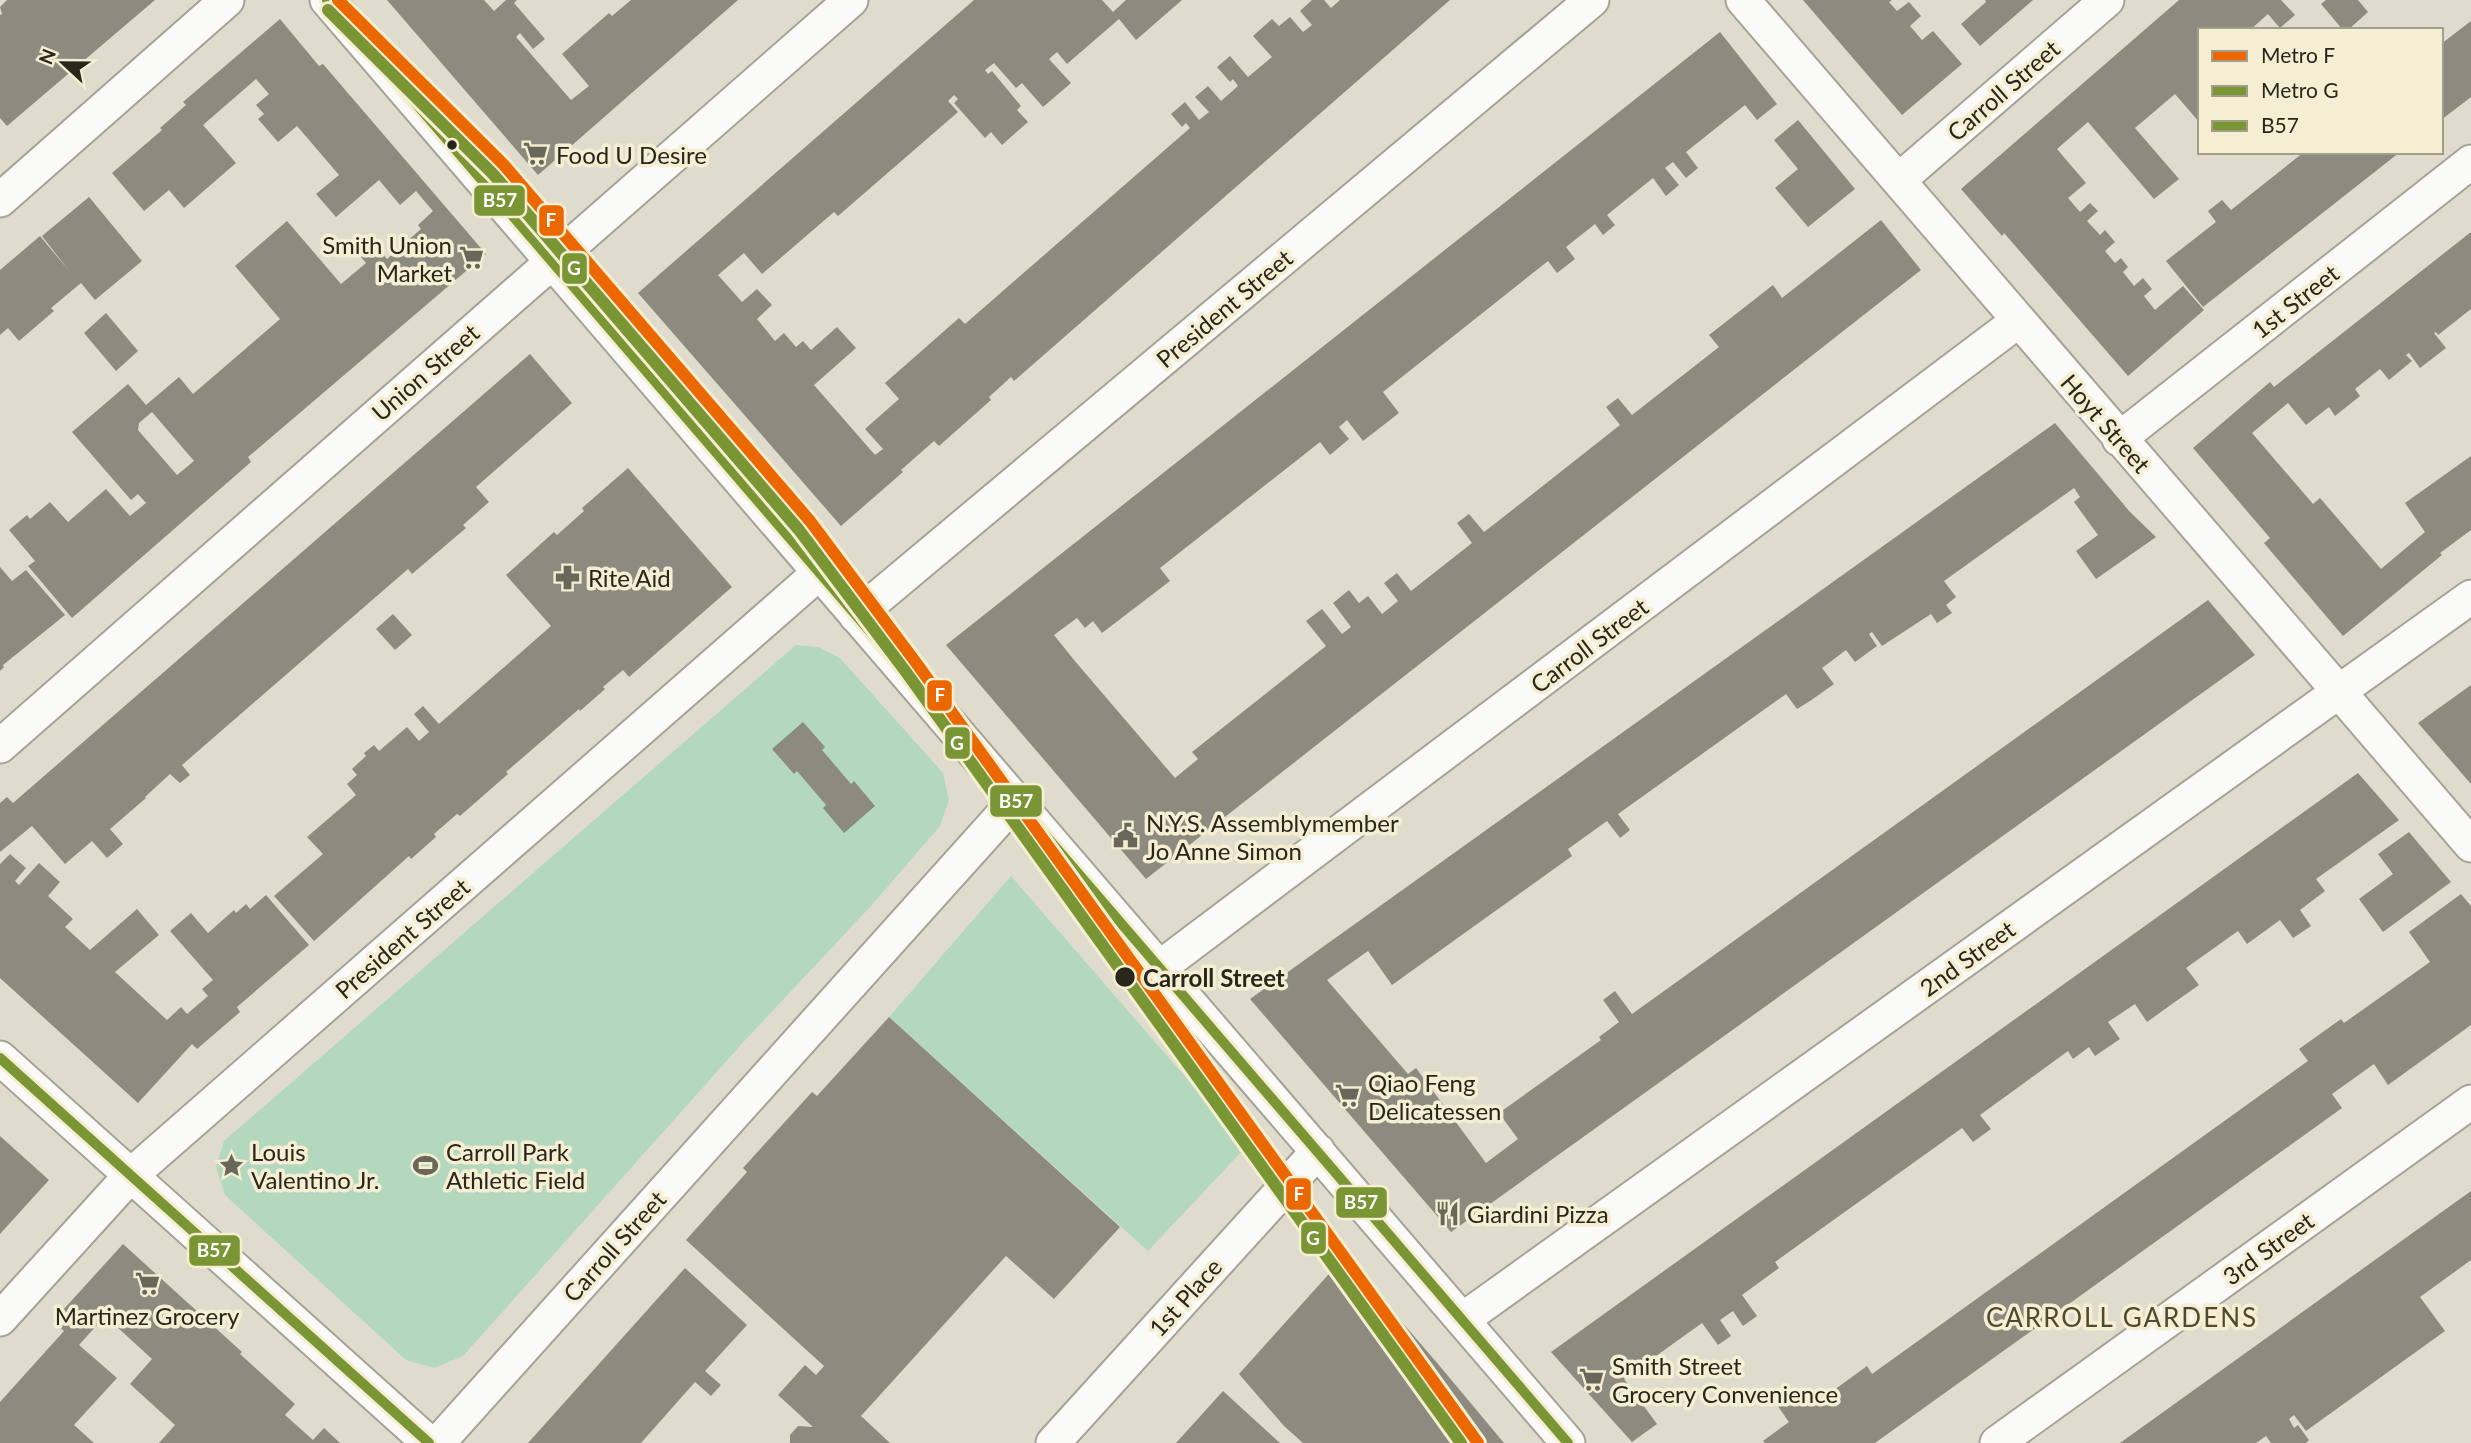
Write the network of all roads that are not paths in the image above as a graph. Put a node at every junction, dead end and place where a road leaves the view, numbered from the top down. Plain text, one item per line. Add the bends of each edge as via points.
1 (227, 0) edge
2 (327, 0) edge
3 (851, 0) edge
4 (1592, 0) edge
5 (1743, 0) edge
6 (2107, 0) edge
7 (2471, 162) edge
8 (1899, 180) junction
9 (0, 200) edge
10 (551, 262) junction
11 (2018, 321) junction
12 (2119, 439) junction
13 (819, 573) junction
14 (2471, 597) edge
15 (856, 615) junction
16 (2339, 691) junction
17 (0, 746) edge
18 (1016, 800) junction
19 (2471, 845) edge
20 (1159, 968) junction
21 (0, 1058) edge
22 (2471, 1102) edge
23 (1318, 1151) junction
24 (130, 1175) junction
25 (0, 1319) edge
26 (1462, 1320) junction
27 (429, 1443) edge
28 (438, 1443) edge
29 (1053, 1443) edge
30 (1568, 1443) edge
31 (1997, 1443) edge

1 - 9 street
2 - 10 street
3 - 10 street, Union Street
4 - 15 street, President Street
5 - 8 street, Hoyt Street
6 - 8 street, Carroll Street
7 - 12 street, 1st Street
8 - 11 street, Hoyt Street
10 - 13 street
10 - 17 street, Union Street
11 - 12 street, Hoyt Street
11 - 20 street, Carroll Street
12 - 16 street, Hoyt Street
13 - 15 street
13 - 24 street, President Street
14 - 16 street, 2nd Street
15 - 18 street
16 - 19 street, Hoyt Street
16 - 26 street, 2nd Street
18 - 20 street
18 - 28 street, Carroll Street
20 - 23 street
21 - 24 street
22 - 31 street, 3rd Street
23 - 26 street
23 - 29 street, 1st Place
24 - 25 street, President Street
24 - 27 street
26 - 30 street

